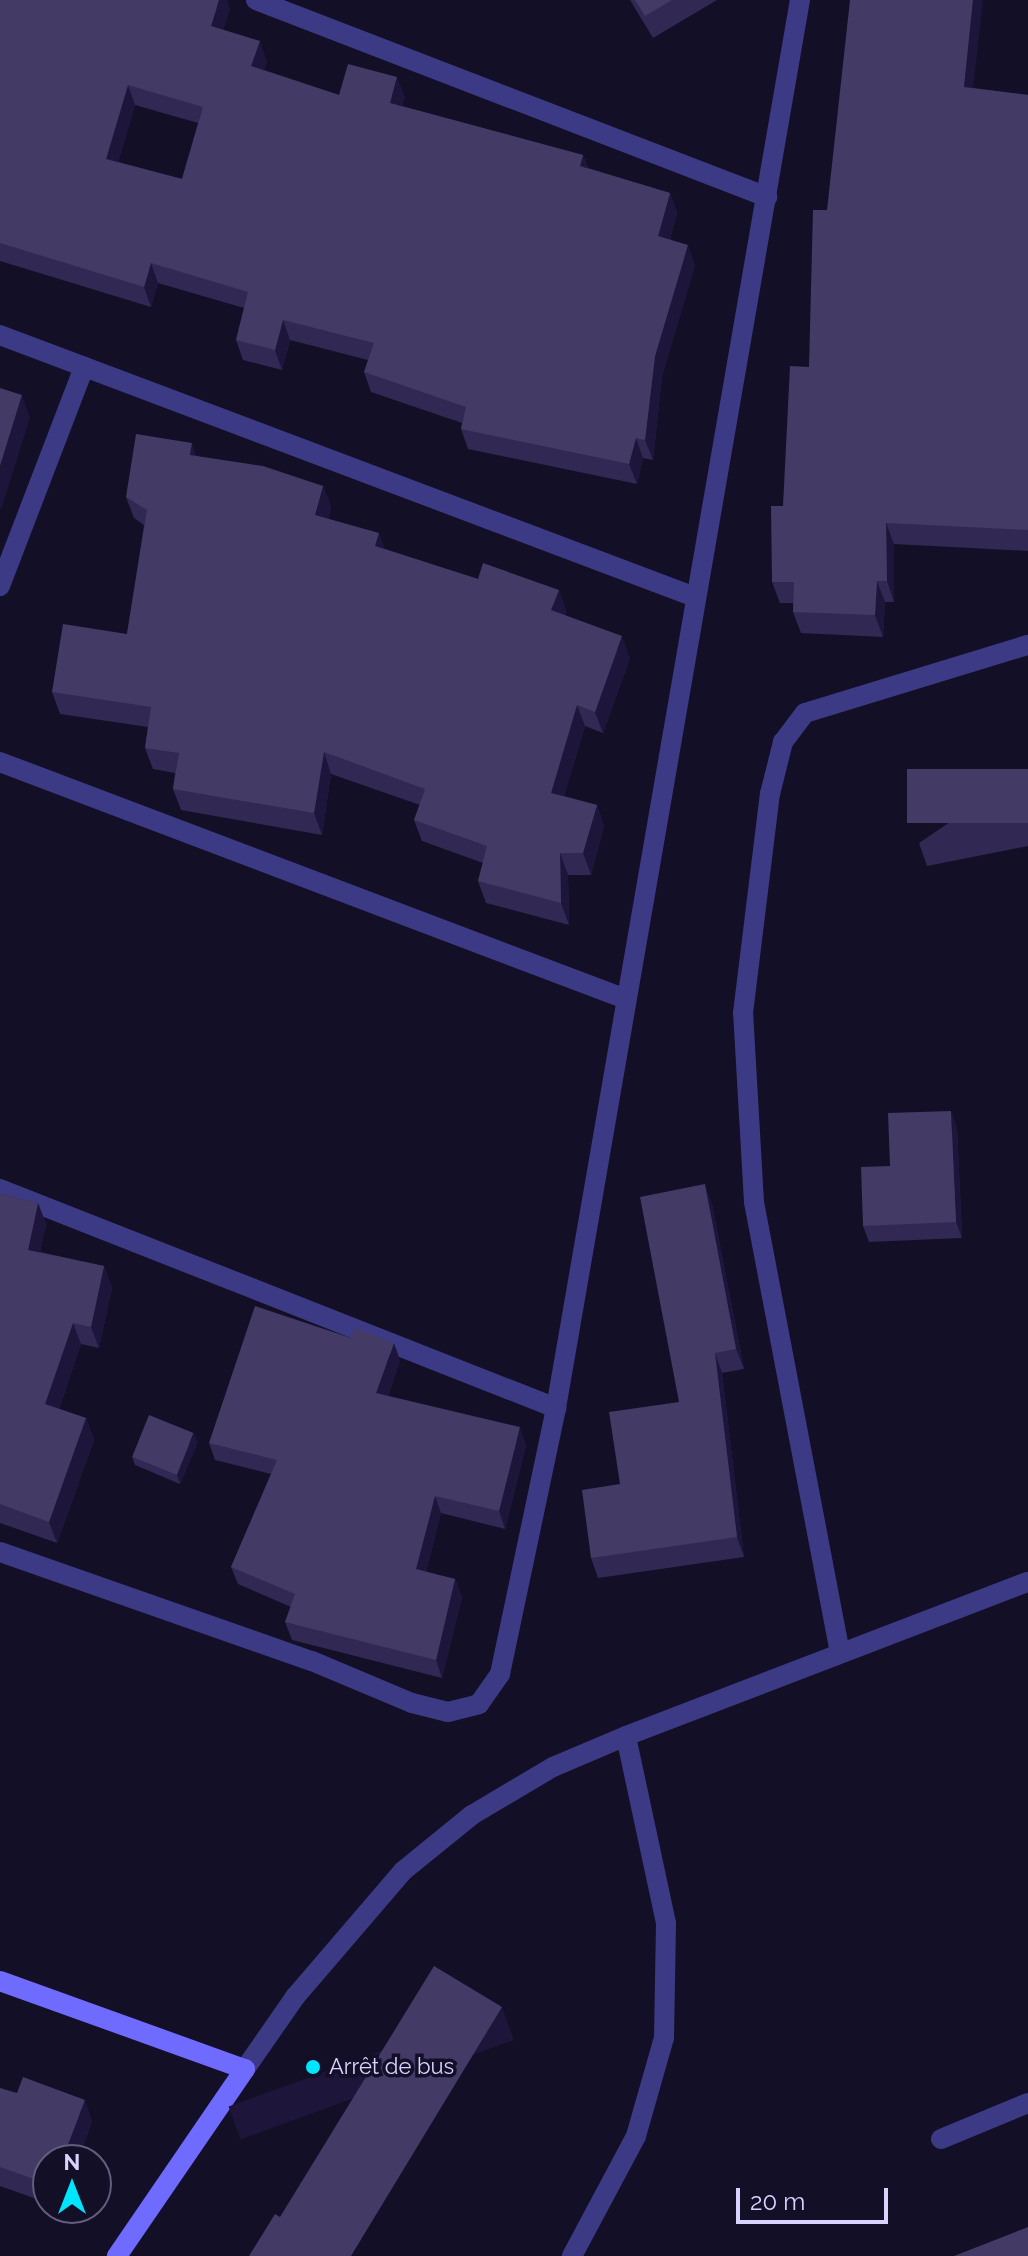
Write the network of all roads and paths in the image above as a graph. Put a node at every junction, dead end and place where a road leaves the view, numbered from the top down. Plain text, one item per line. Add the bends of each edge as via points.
1 (256, 0) edge
2 (800, 0) edge
3 (767, 197) junction
4 (0, 335) edge
5 (84, 367) junction
6 (0, 586) edge
7 (695, 597) junction
8 (1028, 645) edge
9 (0, 762) edge
10 (623, 998) junction
11 (0, 1189) edge
12 (556, 1408) junction
13 (0, 1552) edge
14 (1028, 1582) edge
15 (840, 1653) junction
16 (626, 1736) junction
17 (0, 1981) edge
18 (245, 2069) junction
19 (1028, 2103) edge
20 (941, 2139) dead end
21 (117, 2256) edge
22 (572, 2256) edge

1 - 3 street
2 - 3 street
3 - 7 street
4 - 5 street
5 - 6 street
5 - 7 street
7 - 10 street
8 - 15 street via 805,713 783,742 770,794 743,1013 754,1202
9 - 10 street
10 - 12 street
11 - 12 street
12 - 13 street via 500,1674 479,1704 448,1712 412,1703 312,1661
14 - 15 street
15 - 16 street
16 - 18 street via 553,1767 472,1815 403,1871 295,1997
16 - 22 street via 666,1923 664,2038 636,2136
17 - 18 street
18 - 21 street
19 - 20 street

